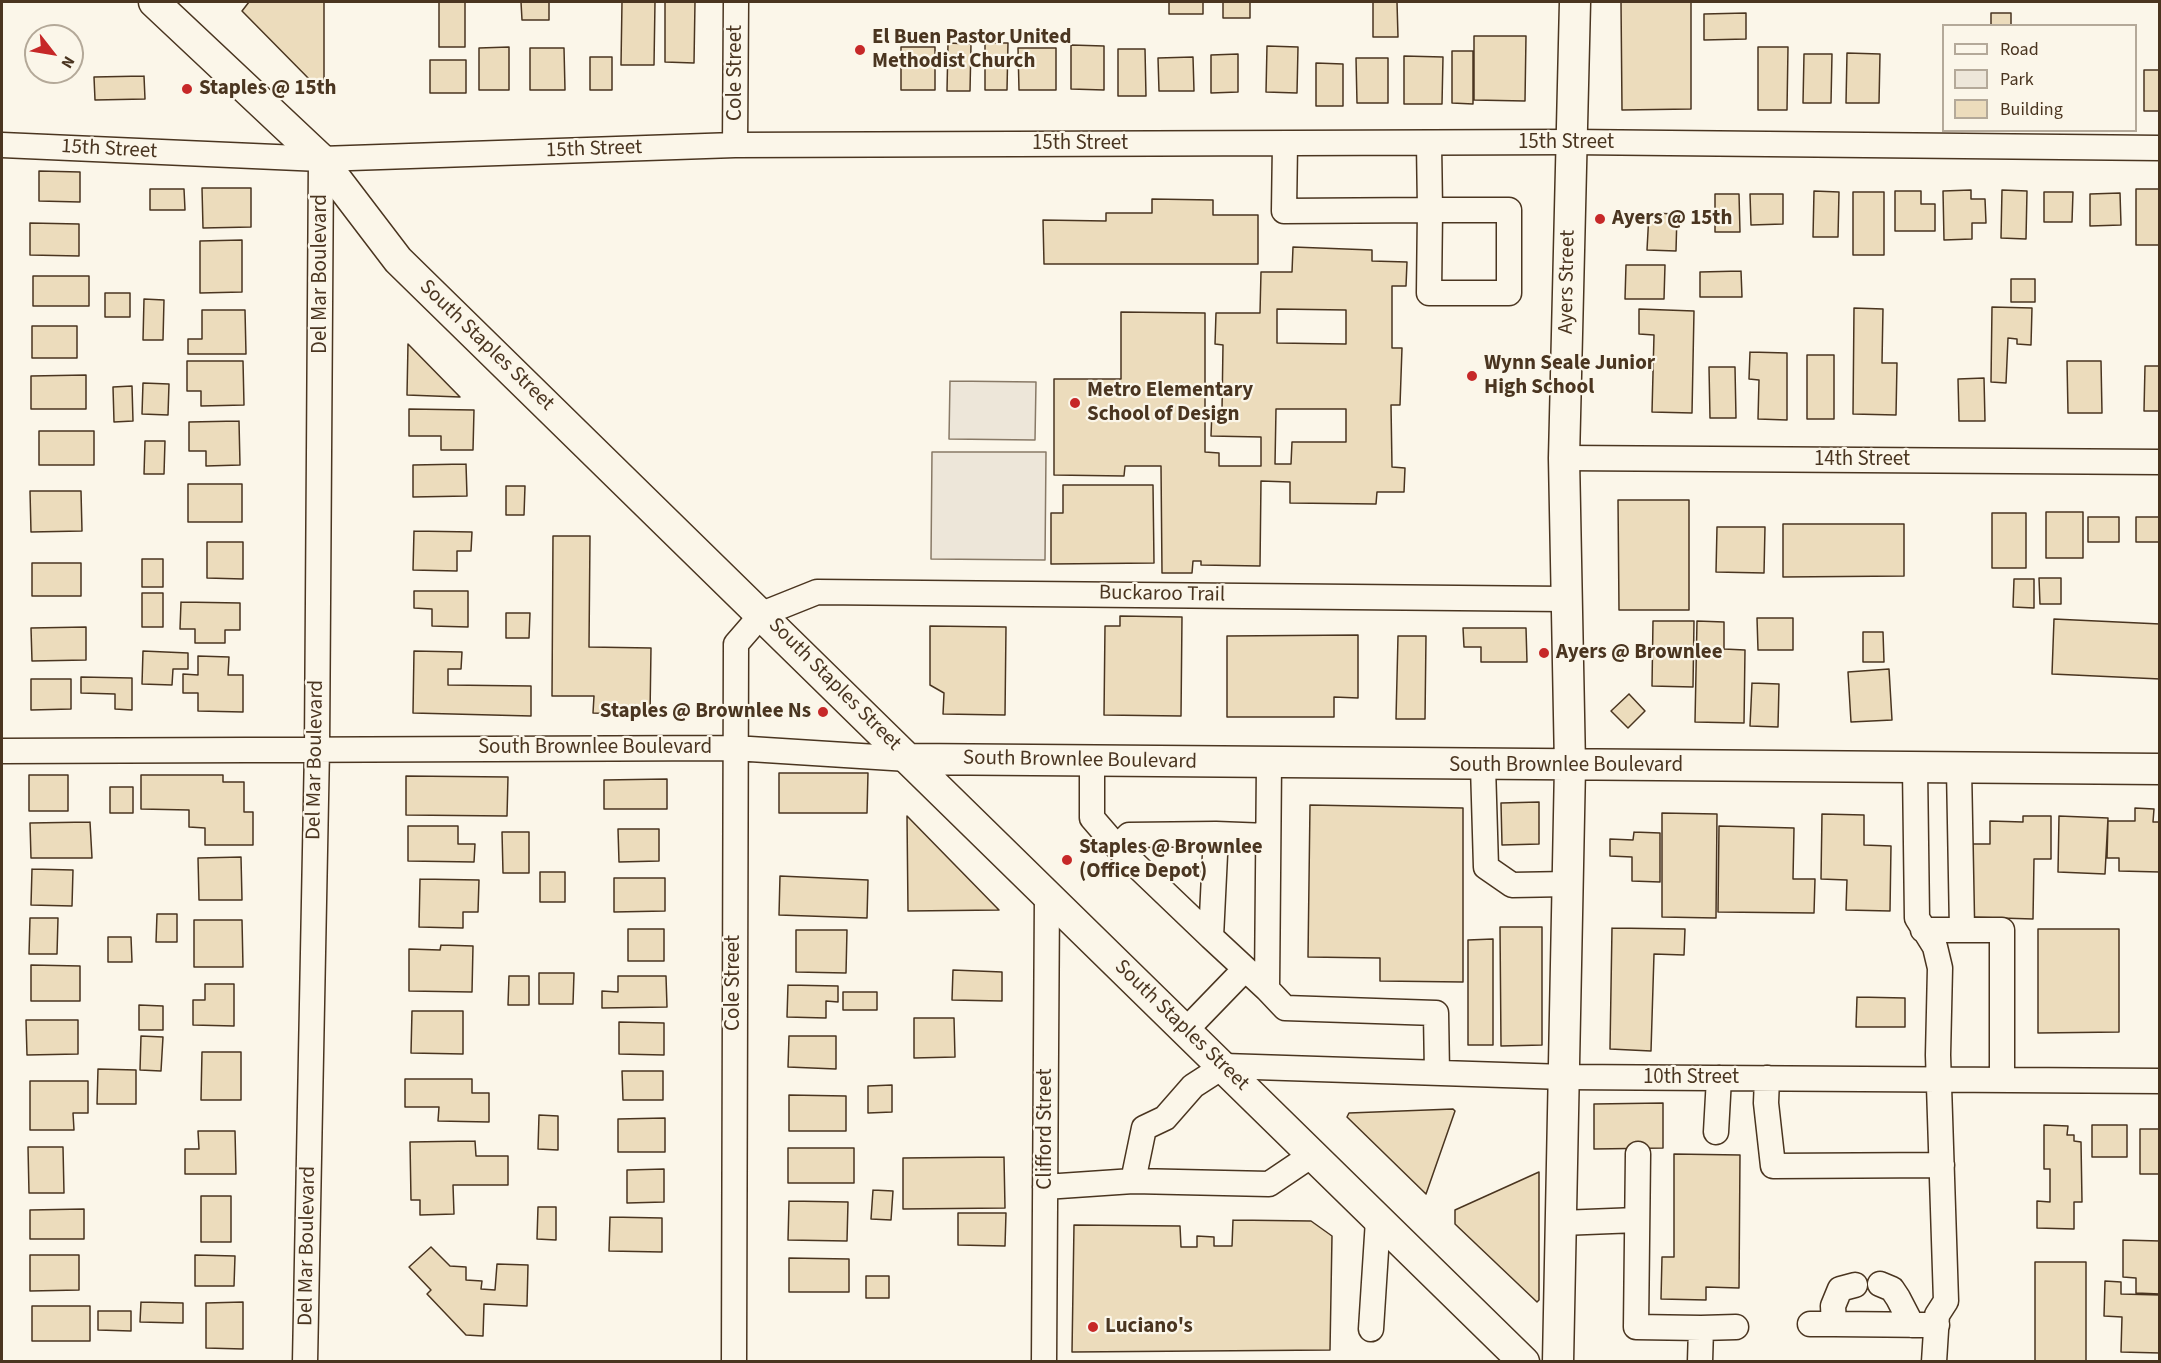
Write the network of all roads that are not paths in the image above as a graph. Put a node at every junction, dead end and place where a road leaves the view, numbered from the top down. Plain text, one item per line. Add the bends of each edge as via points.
1 (154, 2) edge
2 (736, 2) edge
3 (1575, 2) edge
4 (1571, 142) junction
5 (1429, 143) junction
6 (1284, 144) junction
7 (2, 145) edge
8 (735, 146) junction
9 (2160, 148) edge
10 (321, 159) junction
11 (1430, 210) junction
12 (1564, 458) junction
13 (2160, 462) edge
14 (1565, 599) junction
15 (762, 614) junction
16 (317, 748) junction
17 (734, 748) junction
18 (2, 751) edge
19 (908, 759) junction
20 (1092, 761) junction
21 (1269, 763) junction
22 (1483, 766) junction
23 (1570, 766) junction
24 (1915, 768) junction
25 (1959, 768) junction
26 (2160, 769) edge
27 (1216, 834) junction
28 (1268, 836) junction
29 (1117, 847) junction
30 (1568, 884) junction
31 (1047, 896) junction
32 (1923, 930) junction
33 (1962, 930) junction
34 (1211, 937) junction
35 (1245, 969) junction
36 (1267, 989) junction
37 (1186, 1030) junction
38 (1224, 1066) junction
39 (1437, 1073) junction
40 (1565, 1077) junction
41 (1719, 1078) junction
42 (1767, 1078) junction
43 (1940, 1080) junction
44 (2002, 1080) junction
45 (2160, 1081) edge
46 (1716, 1132) dead end
47 (1638, 1154) dead end
48 (1312, 1155) junction
49 (1942, 1165) junction
50 (1133, 1181) junction
51 (1045, 1187) junction
52 (1378, 1220) junction
53 (1637, 1221) junction
54 (1561, 1223) junction
55 (1880, 1284) dead end
56 (1855, 1285) dead end
57 (1810, 1324) dead end
58 (1834, 1324) junction
59 (1912, 1325) junction
60 (1937, 1325) junction
61 (1736, 1327) dead end
62 (1701, 1328) junction
63 (1371, 1329) dead end
64 (305, 1362) edge
65 (734, 1362) edge
66 (1044, 1362) edge
67 (1524, 1362) edge
68 (1558, 1362) edge
69 (1700, 1362) edge
70 (1934, 1362) edge

1 - 10 main road, South Staples Street
2 - 8 street, Cole Street
3 - 4 main road, Ayers Street
4 - 5 street, 15th Street
4 - 9 street, 15th Street
4 - 12 main road, Ayers Street
5 - 6 street, 15th Street
5 - 11 street
6 - 8 street, 15th Street
6 - 11 street via 1284,211
7 - 10 street, 15th Street
8 - 10 street, 15th Street
10 - 15 main road, South Staples Street via 398,260
10 - 16 street, Del Mar Boulevard
11 - 11 street via 1429,293 1509,293 1509,210
12 - 13 street, 14th Street
12 - 14 main road, Ayers Street
14 - 15 street, Buckaroo Trail via 817,592
14 - 23 main road, Ayers Street
15 - 17 street, Cole Street via 736,644
15 - 19 main road, South Staples Street
16 - 17 street, South Brownlee Boulevard
16 - 18 street, South Brownlee Boulevard
16 - 64 street, Del Mar Boulevard
17 - 19 street, South Brownlee Boulevard
17 - 65 street, Cole Street
19 - 20 main road, South Brownlee Boulevard
19 - 31 main road, South Staples Street
20 - 21 main road, South Brownlee Boulevard
20 - 29 street via 1092,818
21 - 22 main road, South Brownlee Boulevard
21 - 28 street
22 - 23 main road, South Brownlee Boulevard
22 - 30 street via 1486,867 1512,885
23 - 24 main road, South Brownlee Boulevard
23 - 30 main road, Ayers Street
24 - 25 main road, South Brownlee Boulevard
24 - 32 street via 1917,918
25 - 26 main road, South Brownlee Boulevard
25 - 33 street
27 - 28 street
27 - 29 street via 1129,835
27 - 34 street
28 - 36 street
29 - 34 street
30 - 40 main road, Ayers Street
31 - 37 main road, South Staples Street
31 - 51 street, Clifford Street
32 - 33 street
32 - 43 street via 1935,947 1940,968
33 - 44 street via 2002,930
34 - 35 street
35 - 36 street
35 - 37 street
36 - 39 street via 1285,1008 1436,1013
37 - 38 main road, South Staples Street
38 - 39 street, 10th Street
38 - 48 main road, South Staples Street
38 - 50 street via 1193,1086 1165,1118 1144,1128
39 - 40 street, 10th Street
40 - 41 street, 10th Street
40 - 54 main road, Ayers Street
41 - 42 street, 10th Street
41 - 46 street
42 - 43 street, 10th Street
42 - 49 street via 1773,1166
43 - 44 street, 10th Street
43 - 49 street
44 - 45 street, 10th Street
47 - 53 street
48 - 50 street via 1269,1184
48 - 52 main road, South Staples Street
49 - 60 street via 1946,1301 1937,1315
50 - 51 street
51 - 66 street, Clifford Street
52 - 63 street
52 - 67 main road, South Staples Street
53 - 54 street
53 - 62 street via 1636,1327
54 - 68 main road, Ayers Street
55 - 59 street via 1892,1289
56 - 58 street via 1840,1289 1833,1306
57 - 58 street
58 - 59 street
59 - 60 street
60 - 70 street
61 - 62 street
62 - 69 street

